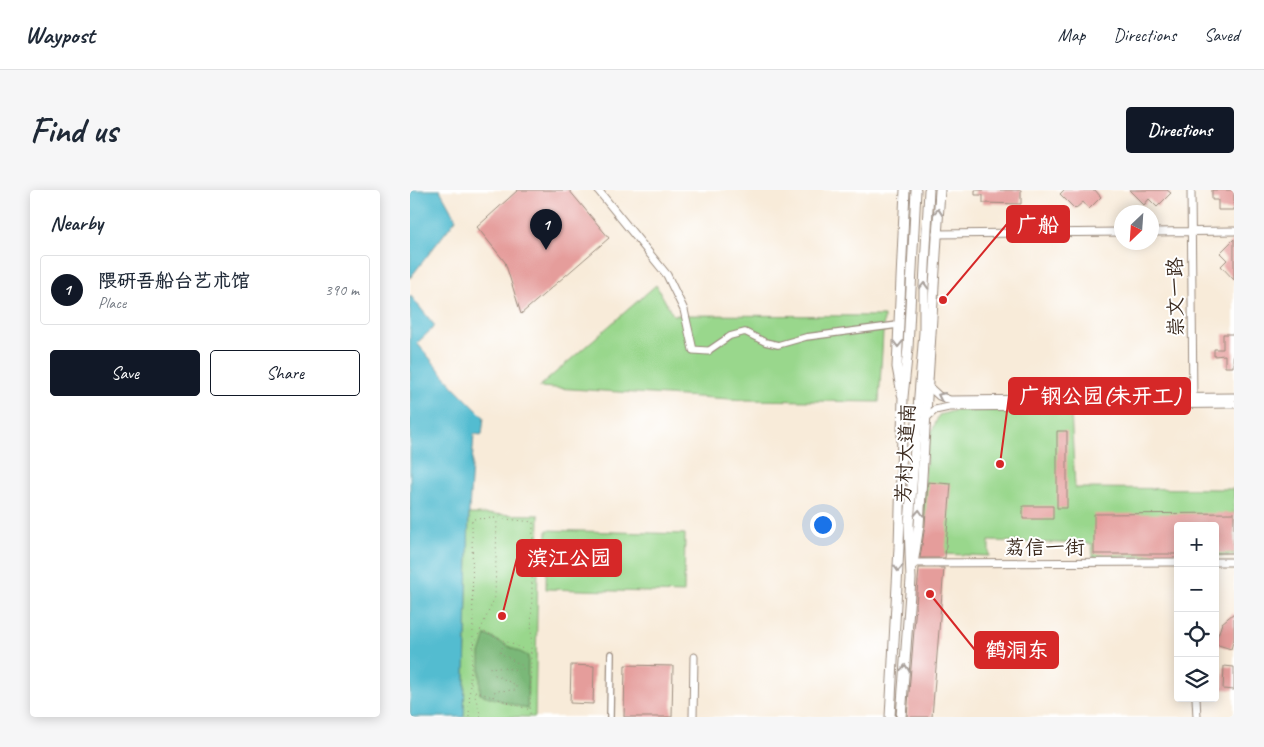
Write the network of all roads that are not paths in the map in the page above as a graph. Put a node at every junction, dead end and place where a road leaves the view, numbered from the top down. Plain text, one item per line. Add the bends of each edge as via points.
1 (598, 190) edge
2 (905, 190) edge
3 (916, 190) edge
4 (929, 190) edge
5 (940, 190) edge
6 (1191, 190) edge
7 (1191, 231) junction
8 (1234, 231) edge
9 (1114, 232) edge
10 (1159, 232) edge
11 (936, 234) junction
12 (898, 325) junction
13 (708, 351) joint
14 (927, 385) junction
15 (903, 397) junction
16 (1234, 397) edge
17 (1193, 401) junction
18 (1234, 404) edge
19 (924, 420) junction
20 (1174, 562) edge
21 (1219, 562) edge
22 (1234, 562) edge
23 (913, 564) junction
24 (911, 579) junction
25 (611, 654) dead end
26 (694, 657) dead end
27 (1196, 702) edge
28 (610, 717) edge
29 (693, 717) edge
30 (890, 717) edge
31 (901, 717) edge
32 (1197, 717) edge

1 - 13 street via 667,275 684,310 693,350
2 - 12 main road, 芳村大道南
3 - 15 main road
24 -> 4 main road via 910,524 924,332
11 -> 5 main road, 芳村大道南
6 - 7 street, 崇文一路
7 - 8 street
7 - 10 street
7 - 17 street, 崇文一路
9 - 11 street
11 - 14 main road, 芳村大道南
12 - 13 street via 778,345 745,332 730,336
12 -> 15 main road, 芳村大道南 via 897,367
17 -> 14 street via 950,400 939,396
14 - 19 main road, 芳村大道南
15 -> 30 main road, 芳村大道南
16 - 17 street
17 - 18 street
17 - 19 street via 950,407 935,410
23 -> 19 main road, 芳村大道南 via 919,525
20 - 23 street, 荔信一街
21 - 22 street
23 - 24 main road, 芳村大道南
31 -> 24 main road, 芳村大道南
25 - 28 street
26 - 29 street
27 - 32 street

